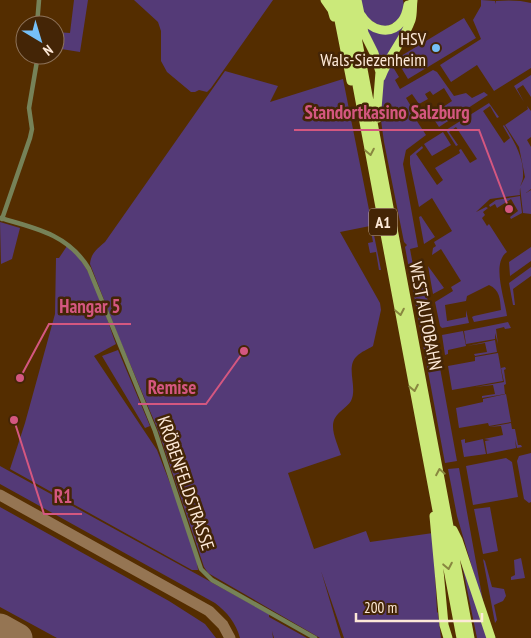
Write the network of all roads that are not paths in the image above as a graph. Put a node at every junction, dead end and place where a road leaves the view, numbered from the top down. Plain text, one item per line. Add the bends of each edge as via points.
1 (39, 0) edge
2 (325, 0) edge
3 (335, 0) edge
4 (341, 0) edge
5 (350, 0) edge
6 (358, 0) edge
7 (413, 0) edge
8 (418, 0) edge
9 (408, 6) edge
10 (360, 12) junction
11 (38, 15) edge
12 (340, 29) junction
13 (36, 65) edge
14 (380, 79) junction
15 (360, 104) junction
16 (376, 138) junction
17 (1, 218) edge
18 (435, 501) junction
19 (448, 520) junction
20 (315, 638) edge
21 (448, 638) edge
22 (461, 638) edge
23 (470, 638) edge
24 (491, 638) edge

1 - 11 street
2 - 12 highway
3 - 12 highway
4 - 15 highway, WEST AUTOBAHN / A1
5 - 16 highway, WEST AUTOBAHN / A1
6 - 10 highway
7 - 9 highway
8 - 9 highway
9 - 10 highway via 401,22 388,30 373,27
9 - 14 highway via 409,25
10 - 14 highway via 364,33 377,60
12 - 15 highway via 355,99
13 - 17 street via 29,108 30,138
14 - 16 highway
15 -> 18 highway, WEST AUTOBAHN / A1
19 -> 16 highway, WEST AUTOBAHN / A1
17 - 20 street, KRÖBENFELDSTRASSE via 56,236 78,253 89,269 155,431 205,574
18 - 21 highway via 434,520
18 -> 22 highway, WEST AUTOBAHN / A1
19 - 23 highway, WEST AUTOBAHN / A1
19 - 24 highway via 458,540

